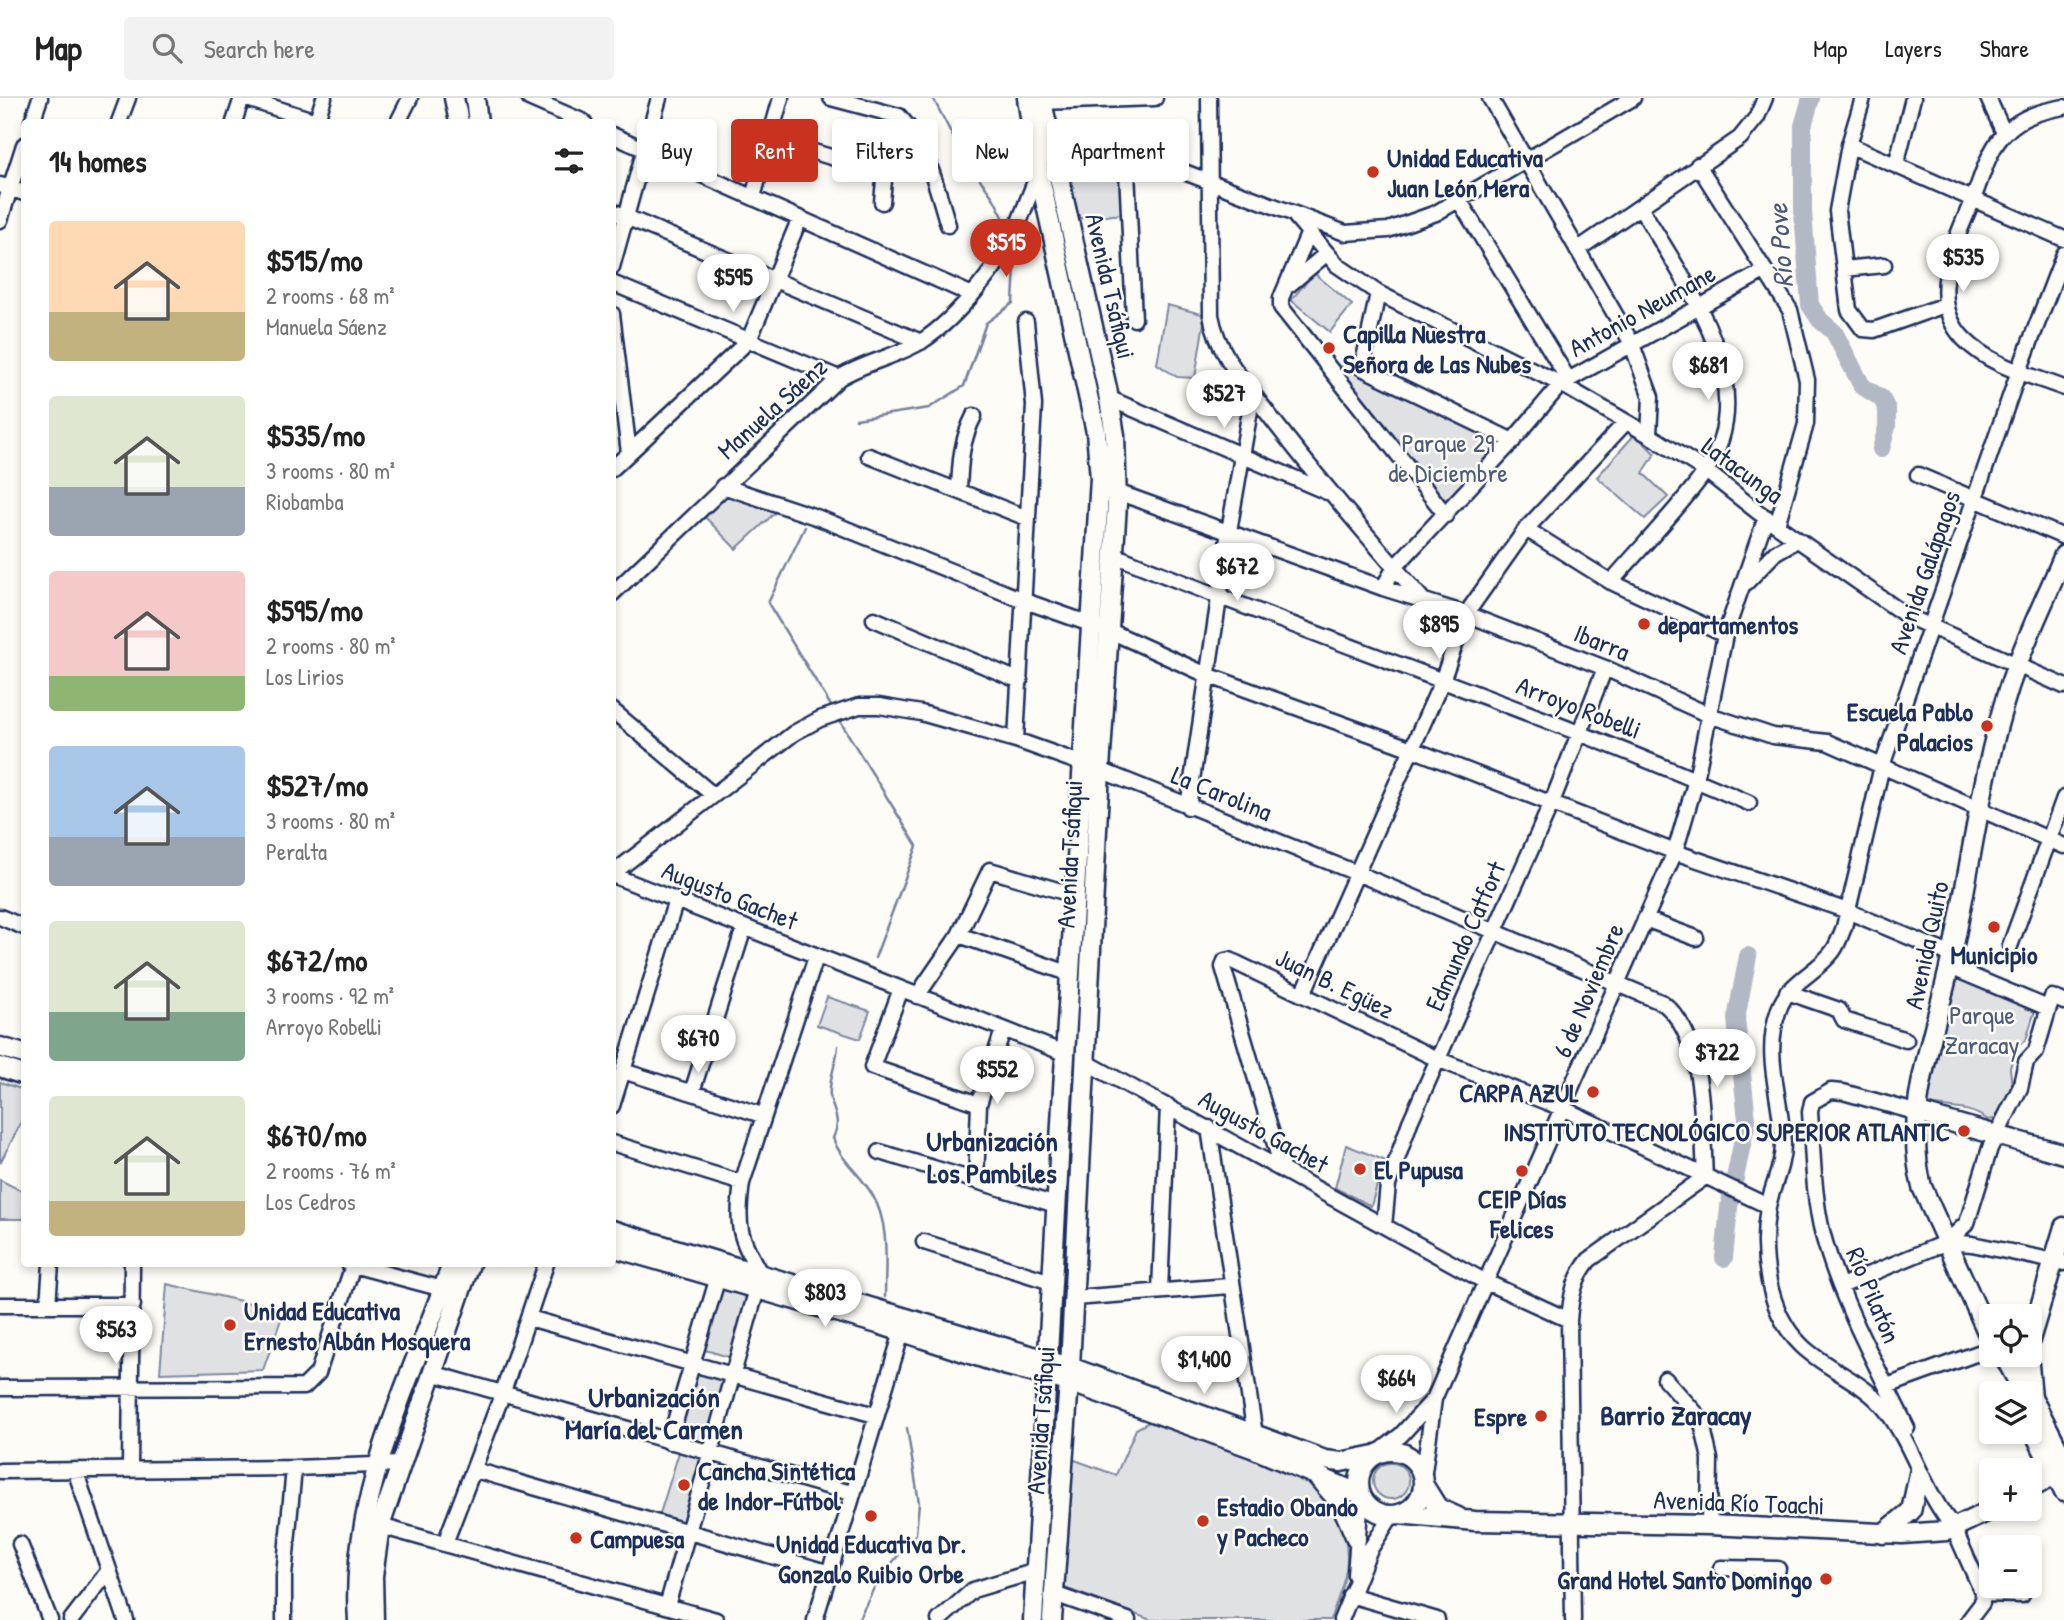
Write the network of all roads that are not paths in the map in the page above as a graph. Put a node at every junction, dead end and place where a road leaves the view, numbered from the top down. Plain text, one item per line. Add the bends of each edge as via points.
1 (40, 98) edge
2 (128, 98) edge
3 (243, 98) edge
4 (324, 98) edge
5 (410, 98) edge
6 (454, 98) edge
7 (475, 98) edge
8 (529, 98) edge
9 (659, 98) edge
10 (781, 98) edge
11 (831, 98) edge
12 (1155, 98) edge
13 (1209, 98) edge
14 (1490, 98) edge
15 (1633, 98) edge
16 (1765, 98) edge
17 (1863, 98) edge
18 (1913, 98) edge
19 (1988, 98) edge
20 (1036, 99) edge
21 (2064, 107) edge
22 (33, 119) edge
23 (120, 119) edge
24 (235, 119) edge
25 (307, 119) edge
26 (317, 119) edge
27 (400, 119) edge
28 (458, 119) edge
29 (478, 119) edge
30 (577, 119) edge
31 (653, 119) edge
32 (775, 119) edge
33 (1047, 128) edge
34 (2004, 133) junction
35 (616, 137) edge
36 (1849, 145) junction
37 (637, 146) edge
38 (21, 152) edge
39 (818, 153) edge
40 (1524, 162) junction
41 (1698, 165) junction
42 (1896, 165) junction
43 (637, 167) edge
44 (1189, 172) edge
45 (1039, 173) junction
46 (1208, 179) junction
47 (717, 181) edge
48 (757, 182) edge
49 (1060, 182) edge
50 (1128, 182) edge
51 (5, 187) edge
52 (753, 197) junction
53 (1973, 198) junction
54 (1459, 200) junction
55 (882, 202) dead end
56 (1641, 208) junction
57 (619, 214) edge
58 (1296, 217) junction
59 (800, 218) junction
60 (0, 220) edge
61 (948, 225) dead end
62 (1308, 232) junction
63 (616, 237) edge
64 (2064, 239) edge
65 (1577, 250) junction
66 (1326, 254) junction
67 (2064, 254) edge
68 (1884, 265) dead end
69 (1844, 269) junction
70 (1763, 271) junction
71 (775, 280) junction
72 (616, 285) edge
73 (1286, 288) junction
74 (1377, 293) junction
75 (970, 294) junction
76 (1945, 305) junction
77 (1699, 307) junction
78 (1135, 319) dead end
79 (1026, 322) dead end
80 (749, 340) junction
81 (921, 342) junction
82 (1631, 342) junction
83 (616, 347) edge
84 (2019, 371) junction
85 (839, 378) junction
86 (1564, 381) junction
87 (2064, 388) edge
88 (1253, 393) junction
89 (1108, 398) junction
90 (974, 416) dead end
91 (1626, 422) junction
92 (1649, 435) junction
93 (1513, 440) junction
94 (629, 453) junction
95 (869, 456) dead end
96 (1241, 457) junction
97 (616, 465) edge
98 (1706, 471) junction
99 (1918, 475) dead end
100 (723, 486) junction
101 (959, 491) junction
102 (1117, 492) junction
103 (1328, 493) junction
104 (1975, 501) junction
105 (1446, 515) junction
106 (1027, 518) junction
107 (1771, 521) junction
108 (1526, 529) junction
109 (1229, 531) junction
110 (2064, 537) edge
111 (1797, 540) junction
112 (1114, 555) junction
113 (2064, 555) edge
114 (1395, 568) junction
115 (1611, 582) junction
116 (1743, 586) junction
117 (1383, 588) junction
118 (616, 590) edge
119 (1220, 598) junction
120 (1025, 601) junction
121 (1424, 601) junction
122 (1466, 614) junction
123 (874, 619) dead end
124 (1091, 624) junction
125 (1931, 628) junction
126 (1110, 631) junction
127 (1725, 635) junction
128 (2017, 666) junction
129 (1605, 668) junction
130 (1207, 675) junction
131 (1020, 681) junction
132 (1443, 681) junction
133 (2064, 686) edge
134 (616, 713) edge
135 (1709, 715) junction
136 (1581, 732) junction
137 (1016, 740) junction
138 (1412, 749) junction
139 (1081, 765) junction
140 (1882, 765) junction
141 (1100, 770) junction
142 (1696, 780) junction
143 (713, 795) junction
144 (2064, 798) edge
145 (1552, 802) junction
146 (1749, 803) dead end
147 (1188, 807) junction
148 (1980, 810) junction
149 (2047, 839) junction
150 (2064, 846) edge
151 (1675, 852) junction
152 (616, 871) edge
153 (1359, 874) junction
154 (616, 876) edge
155 (1073, 895) junction
156 (676, 901) junction
157 (1849, 912) junction
158 (0, 917) edge
159 (1645, 919) junction
160 (21, 926) edge
161 (744, 928) junction
162 (1493, 933) junction
163 (959, 935) junction
164 (1696, 938) dead end
165 (2010, 946) dead end
166 (816, 957) junction
167 (1951, 961) junction
168 (1068, 974) junction
169 (1616, 985) junction
170 (901, 989) junction
171 (1787, 992) junction
172 (1303, 994) junction
173 (917, 996) junction
174 (2055, 1002) edge
175 (1003, 1030) junction
176 (1906, 1040) dead end
177 (0, 1047) edge
178 (21, 1049) edge
179 (1064, 1053) junction
180 (1437, 1059) junction
181 (1084, 1061) junction
182 (0, 1067) edge
183 (624, 1071) junction
184 (21, 1074) edge
185 (692, 1092) junction
186 (616, 1095) edge
187 (979, 1104) junction
188 (1168, 1106) junction
189 (1564, 1109) junction
190 (1915, 1112) junction
191 (762, 1115) junction
192 (1209, 1128) junction
193 (1998, 1135) junction
194 (616, 1144) edge
195 (880, 1152) dead end
196 (2064, 1154) edge
197 (1282, 1168) junction
198 (1711, 1180) junction
199 (976, 1181) junction
200 (742, 1183) junction
201 (1054, 1205) junction
202 (1768, 1206) junction
203 (1384, 1226) junction
204 (2064, 1227) edge
205 (616, 1231) edge
206 (924, 1242) dead end
207 (1947, 1242) junction
208 (616, 1248) edge
209 (2058, 1262) edge
210 (51, 1267) edge
211 (132, 1267) edge
212 (350, 1267) edge
213 (362, 1267) edge
214 (451, 1267) edge
215 (469, 1267) edge
216 (545, 1267) edge
217 (718, 1278) junction
218 (1484, 1281) junction
219 (760, 1282) junction
220 (1051, 1282) junction
221 (1230, 1286) junction
222 (1841, 1286) junction
223 (443, 1289) junction
224 (1160, 1290) junction
225 (1074, 1298) junction
226 (2042, 1304) edge
227 (0, 1305) edge
228 (48, 1305) junction
229 (133, 1305) junction
230 (1979, 1316) edge
231 (529, 1318) junction
232 (1569, 1320) junction
233 (901, 1332) junction
234 (1979, 1351) edge
235 (693, 1364) junction
236 (2028, 1367) edge
237 (1048, 1370) junction
238 (432, 1373) junction
239 (1070, 1375) junction
240 (734, 1376) junction
241 (1665, 1379) dead end
242 (1887, 1387) junction
243 (0, 1388) edge
244 (133, 1388) junction
245 (502, 1395) junction
246 (1434, 1399) junction
247 (875, 1415) junction
248 (1255, 1435) junction
249 (2042, 1441) edge
250 (669, 1442) junction
251 (710, 1454) junction
252 (1377, 1454) junction
253 (401, 1464) junction
254 (379, 1465) junction
255 (294, 1468) junction
256 (2061, 1468) edge
257 (130, 1469) junction
258 (75, 1470) junction
259 (475, 1470) junction
260 (0, 1471) edge
261 (1309, 1471) junction
262 (1919, 1474) junction
263 (1423, 1481) junction
264 (2042, 1481) edge
265 (2064, 1492) edge
266 (850, 1493) junction
267 (1361, 1495) junction
268 (1395, 1515) junction
269 (1979, 1516) edge
270 (1475, 1521) junction
271 (1573, 1523) junction
272 (1709, 1525) junction
273 (380, 1526) junction
274 (1955, 1529) junction
275 (688, 1532) junction
276 (1883, 1534) junction
277 (1356, 1538) junction
278 (445, 1543) junction
279 (20, 1544) dead end
280 (1721, 1568) dead end
281 (1778, 1569) dead end
282 (109, 1570) junction
283 (1036, 1571) junction
284 (827, 1572) junction
285 (1979, 1585) edge
286 (1352, 1589) junction
287 (1054, 1594) junction
288 (1983, 1598) edge
289 (667, 1606) junction
290 (946, 1616) edge
291 (50, 1620) edge
292 (71, 1620) edge
293 (126, 1620) edge
294 (284, 1620) edge
295 (358, 1620) edge
296 (374, 1620) edge
297 (716, 1620) edge
298 (815, 1620) edge
299 (1033, 1620) edge
300 (1052, 1620) edge
301 (1128, 1620) edge
302 (1341, 1620) edge
303 (1437, 1620) edge
304 (1573, 1620) edge
305 (1969, 1620) edge

1 - 22 street
2 - 23 street
3 - 24 street
3 - 25 street
4 - 26 street
5 - 27 street
6 - 28 main road
7 - 29 main road
8 - 30 street
9 - 31 street
10 - 32 street
11 - 61 street via 899,116 906,123 926,153
12 - 20 street
13 - 46 street
14 - 40 street
15 - 40 street
16 - 41 street via 1740,138
17 - 36 street
18 - 42 street
19 - 34 street
20 - 33 main road, Avenida Tsáfiqui
20 - 45 main road, Avenida Tsáfiqui
21 - 34 street via 2032,114
34 - 53 street
35 - 37 street
36 - 42 street
36 - 69 street via 1837,211
38 - 51 street
39 - 55 street via 875,170 884,180
40 - 54 street
40 - 65 street
41 - 56 street
41 - 70 street, 6 de Noviembre
42 - 53 street
43 - 57 street
44 - 46 street
45 - 75 street, Manuela Sáenz via 1009,241
45 - 124 main road, Avenida Tsáfiqui via 1096,432 1100,478
46 - 58 street
46 - 88 street via 1215,339
47 - 52 street
48 - 52 street
49 - 89 main road, Avenida Tsáfiqui
50 - 78 street
51 - 60 street
52 - 59 street
53 - 64 street via 2004,216
53 - 76 street via 1954,242
54 - 58 street via 1388,230 1345,233
54 - 86 street
56 - 65 street
56 - 77 street
57 - 63 street
57 - 71 street
58 - 62 street, Latacunga
59 - 71 street
59 - 75 street
62 - 66 street, Latacunga
62 - 73 street
65 - 82 street
66 - 73 street
66 - 74 street, Latacunga
67 - 84 street, Avenida Galápagos
68 - 69 street
69 - 76 street via 1849,310 1863,329 1874,330
70 - 77 street, Antonio Neumane
70 - 107 street, 6 de Noviembre via 1790,310 1807,380 1806,424
71 - 80 street
71 - 81 street
72 - 80 street
73 - 105 street via 1281,307
74 - 86 street, Latacunga
74 - 93 street via 1362,368
75 - 81 street, Manuela Sáenz
76 - 84 street via 1962,338 1991,361
77 - 82 street, Antonio Neumane
77 - 98 street via 1728,389 1721,436
79 - 106 street via 1034,405
80 - 85 street
80 - 94 street
81 - 85 street, Manuela Sáenz
82 - 86 street, Antonio Neumane
82 - 92 street via 1651,397
83 - 94 street
84 - 87 street
84 - 104 street, Avenida Galápagos
85 - 100 street, Manuela Sáenz
86 - 91 street, Latacunga
86 - 93 street, Antonio Neumane
88 - 96 street
88 - 103 street
89 - 96 street
89 - 102 main road, Avenida Tsáfiqui
90 - 101 street via 960,456
91 - 92 street, Latacunga
91 - 108 street
92 - 98 street, Latacunga
93 - 105 street, Antonio Neumane
94 - 97 street
95 - 101 street
96 - 103 street
96 - 109 street
98 - 107 street, Latacunga
98 - 115 street
99 - 104 street
100 - 118 street, Manuela Sáenz
100 - 120 street via 819,518
101 - 106 street
102 - 109 street, Ibarra
102 - 112 main road, Avenida Tsáfiqui
103 - 114 street
104 - 110 street
104 - 125 street, Avenida Galápagos
105 - 114 street, Antonio Neumane
106 - 120 street
107 - 111 street, Latacunga
107 - 116 street, 6 de Noviembre
108 - 115 street
108 - 122 street
109 - 117 street, Ibarra
109 - 119 street
111 - 116 street, 6 de Noviembre via 1776,552
111 - 125 street, Latacunga
112 - 119 street, Arroyo Robelli
112 - 126 main road, Avenida Tsáfiqui
113 - 128 main road, Avenida Quito
114 - 117 street, Antonio Neumane
114 - 121 street
115 - 127 street
116 - 127 street, 6 de Noviembre
117 - 121 street, Ibarra
119 - 130 street
119 - 132 street, Arroyo Robelli
120 - 124 street
120 - 131 street
121 - 122 street, Ibarra
122 - 129 street, Ibarra
122 - 132 street
123 - 131 street
124 - 126 street
124 - 139 main road, Avenida Tsáfiqui
125 - 128 street, Latacunga
125 - 140 street, Avenida Galápagos
126 - 130 street
126 - 141 main road, Avenida Tsáfiqui
127 - 135 street, 6 de Noviembre
128 - 133 street, Latacunga
128 - 148 main road, Avenida Quito
129 - 135 street, Ibarra
129 - 136 street, Edmundo Catfort
130 - 138 street
130 - 147 street
131 - 137 street
132 - 136 street, Arroyo Robelli
132 - 138 street
134 - 143 street
135 - 140 street, Ibarra via 1773,736 1828,742
135 - 142 street, 6 de Noviembre
136 - 142 street, Arroyo Robelli
136 - 145 street, Edmundo Catfort
137 - 139 street, La Carolina
137 - 143 street, La Carolina via 921,712 859,706 794,733
138 - 145 street
138 - 153 street
139 - 141 street, La Carolina
139 - 155 main road, Avenida Tsáfiqui
140 - 148 street, Ibarra
140 - 157 street, Avenida Galápagos
141 - 147 street, La Carolina
141 - 181 main road, Avenida Tsáfiqui
142 - 146 street, Arroyo Robelli
142 - 151 street, 6 de Noviembre
143 - 152 street, La Carolina
144 - 149 street
145 - 151 street
145 - 162 street, Edmundo Catfort
147 - 153 street, La Carolina
148 - 149 street, Ibarra
148 - 167 main road, Avenida Quito
149 - 150 street, Ibarra
149 - 165 street
151 - 157 street
151 - 159 street, 6 de Noviembre
153 - 162 street, La Carolina
153 - 172 street
154 - 156 street, Augusto Gachet
155 - 163 street via 994,869 987,873
155 - 168 main road, Avenida Tsáfiqui
156 - 161 street, Augusto Gachet
156 - 183 street
157 - 167 street
157 - 171 street, Avenida Galápagos via 1833,952
158 - 160 street
159 - 164 street
159 - 169 street, 6 de Noviembre
161 - 166 street, Augusto Gachet
161 - 185 street
162 - 169 street, La Carolina
162 - 180 street, Edmundo Catfort
163 - 168 street
163 - 173 street
166 - 170 street, Augusto Gachet
166 - 191 street
167 - 174 street
167 - 190 main road, Avenida Quito
168 - 179 main road, Avenida Tsáfiqui
169 - 189 street, 6 de Noviembre
169 - 198 street, La Carolina via 1663,1003 1676,1014 1699,1085
170 - 173 street, Augusto Gachet
170 - 187 street via 872,1067
171 - 176 street via 1839,1010 1844,1020
171 - 202 street via 1776,1017 1772,1044 1771,1073 1782,1154
172 - 180 street, Juan B. Egüez
172 - 197 street, Juan B. Egüez via 1225,961 1223,967
173 - 175 street, Augusto Gachet
174 - 193 street
175 - 179 street, Augusto Gachet
175 - 187 street
177 - 178 main road
179 - 201 main road, Avenida Tsáfiqui
180 - 189 street, Juan B. Egüez
180 - 203 street, Edmundo Catfort via 1388,1185
181 - 188 street, Augusto Gachet
181 - 225 main road, Avenida Tsáfiqui
182 - 184 main road
183 - 185 street
183 - 186 street
185 - 191 street
187 - 199 street
188 - 192 street, Augusto Gachet
188 - 224 street
189 - 198 street, Juan B. Egüez
189 - 218 street, 6 de Noviembre
190 - 193 main road
190 - 207 main road, Avenida Quito via 1916,1161 1922,1187
190 - 222 street, Río Pilatón via 1843,1091 1830,1091 1812,1102 1816,1203
191 - 200 street
192 - 197 street, Augusto Gachet
192 - 221 street
193 - 196 main road
193 - 207 street via 1967,1223
194 - 200 street
195 - 199 street
197 - 203 street, Augusto Gachet
198 - 202 street, Juan B. Egüez
198 - 232 street via 1589,1260 1577,1276
199 - 201 street
200 - 219 street via 737,1221
201 - 220 main road, Avenida Tsáfiqui
202 - 262 street via 1770,1287 1782,1322 1812,1355 1885,1409
203 - 218 street, Augusto Gachet
204 - 209 main road
205 - 219 main road
206 - 220 street
207 - 209 street
207 - 222 street
207 - 230 main road, Avenida Quito
208 - 217 main road
209 - 226 main road
210 - 228 street
211 - 229 street
212 - 244 street via 318,1373 304,1387
213 - 223 street
214 - 223 main road
215 - 238 main road
216 - 231 street
217 - 219 main road
217 - 235 street
218 - 232 street, Augusto Gachet
218 - 246 street, 6 de Noviembre
219 - 233 main road
219 - 237 main road
219 - 240 street
220 - 237 main road, Avenida Tsáfiqui
221 - 224 street
221 - 248 street
222 - 242 street, Río Pilatón
223 - 254 main road
224 - 225 street
225 - 239 main road, Avenida Tsáfiqui
227 - 228 street
228 - 229 street
229 - 244 street
231 - 235 street
231 - 245 street
232 - 271 street
233 - 237 main road
233 - 247 street
234 - 242 street
235 - 240 street
235 - 250 street
236 - 256 main road via 2032,1397
237 - 239 main road
237 - 283 main road, Avenida Tsáfiqui
238 - 245 street
238 - 253 main road
239 - 248 main road
239 - 261 main road
239 - 287 main road, Avenida Tsáfiqui
240 - 247 street
240 - 251 street
241 - 272 street via 1701,1419 1710,1460
242 - 274 street, Río Pilatón
243 - 244 street
244 - 257 street
245 - 250 street
245 - 259 street
246 - 252 street, 6 de Noviembre
246 - 263 street, 6 de Noviembre
247 - 266 street
248 - 252 main road via 1331,1461
249 - 256 main road
250 - 251 street
251 - 266 street
251 - 275 street
252 - 263 main road via 1390,1450 1407,1455 1416,1462
252 - 267 main road via 1361,1470
253 - 254 street
253 - 273 main road
254 - 255 street
254 - 295 main road via 359,1552
255 - 257 street
255 - 294 street
256 - 264 main road
256 - 265 main road
257 - 258 street
258 - 260 street
258 - 282 street
259 - 275 street
259 - 278 street
261 - 267 main road
261 - 277 main road via 1338,1500
262 - 274 street via 1937,1508
262 - 276 main road via 1911,1511
263 - 268 main road via 1414,1506
263 - 270 main road, Avenida Río Toachi via 1446,1513
266 - 284 street
267 - 268 main road via 1374,1511
267 - 277 street
268 - 270 main road, Avenida Río Toachi
268 - 286 street via 1369,1551
269 - 274 main road, Avenida Río Toachi
270 - 271 main road, Avenida Río Toachi
271 - 272 main road, Avenida Río Toachi
271 - 304 street
272 - 276 main road, Avenida Río Toachi
273 - 278 street
273 - 296 main road via 373,1576
274 - 276 main road, Avenida Río Toachi
274 - 285 street, Río Pilatón
275 - 284 street
275 - 289 street
277 - 286 street
278 - 289 street
279 - 291 street
280 - 281 street
282 - 292 street
282 - 293 street
283 - 290 street via 981,1586
283 - 299 main road, Avenida Tsáfiqui
284 - 298 street
286 - 302 street
286 - 303 street
287 - 300 main road, Avenida Tsáfiqui
287 - 301 street
288 - 305 street
289 - 297 street

